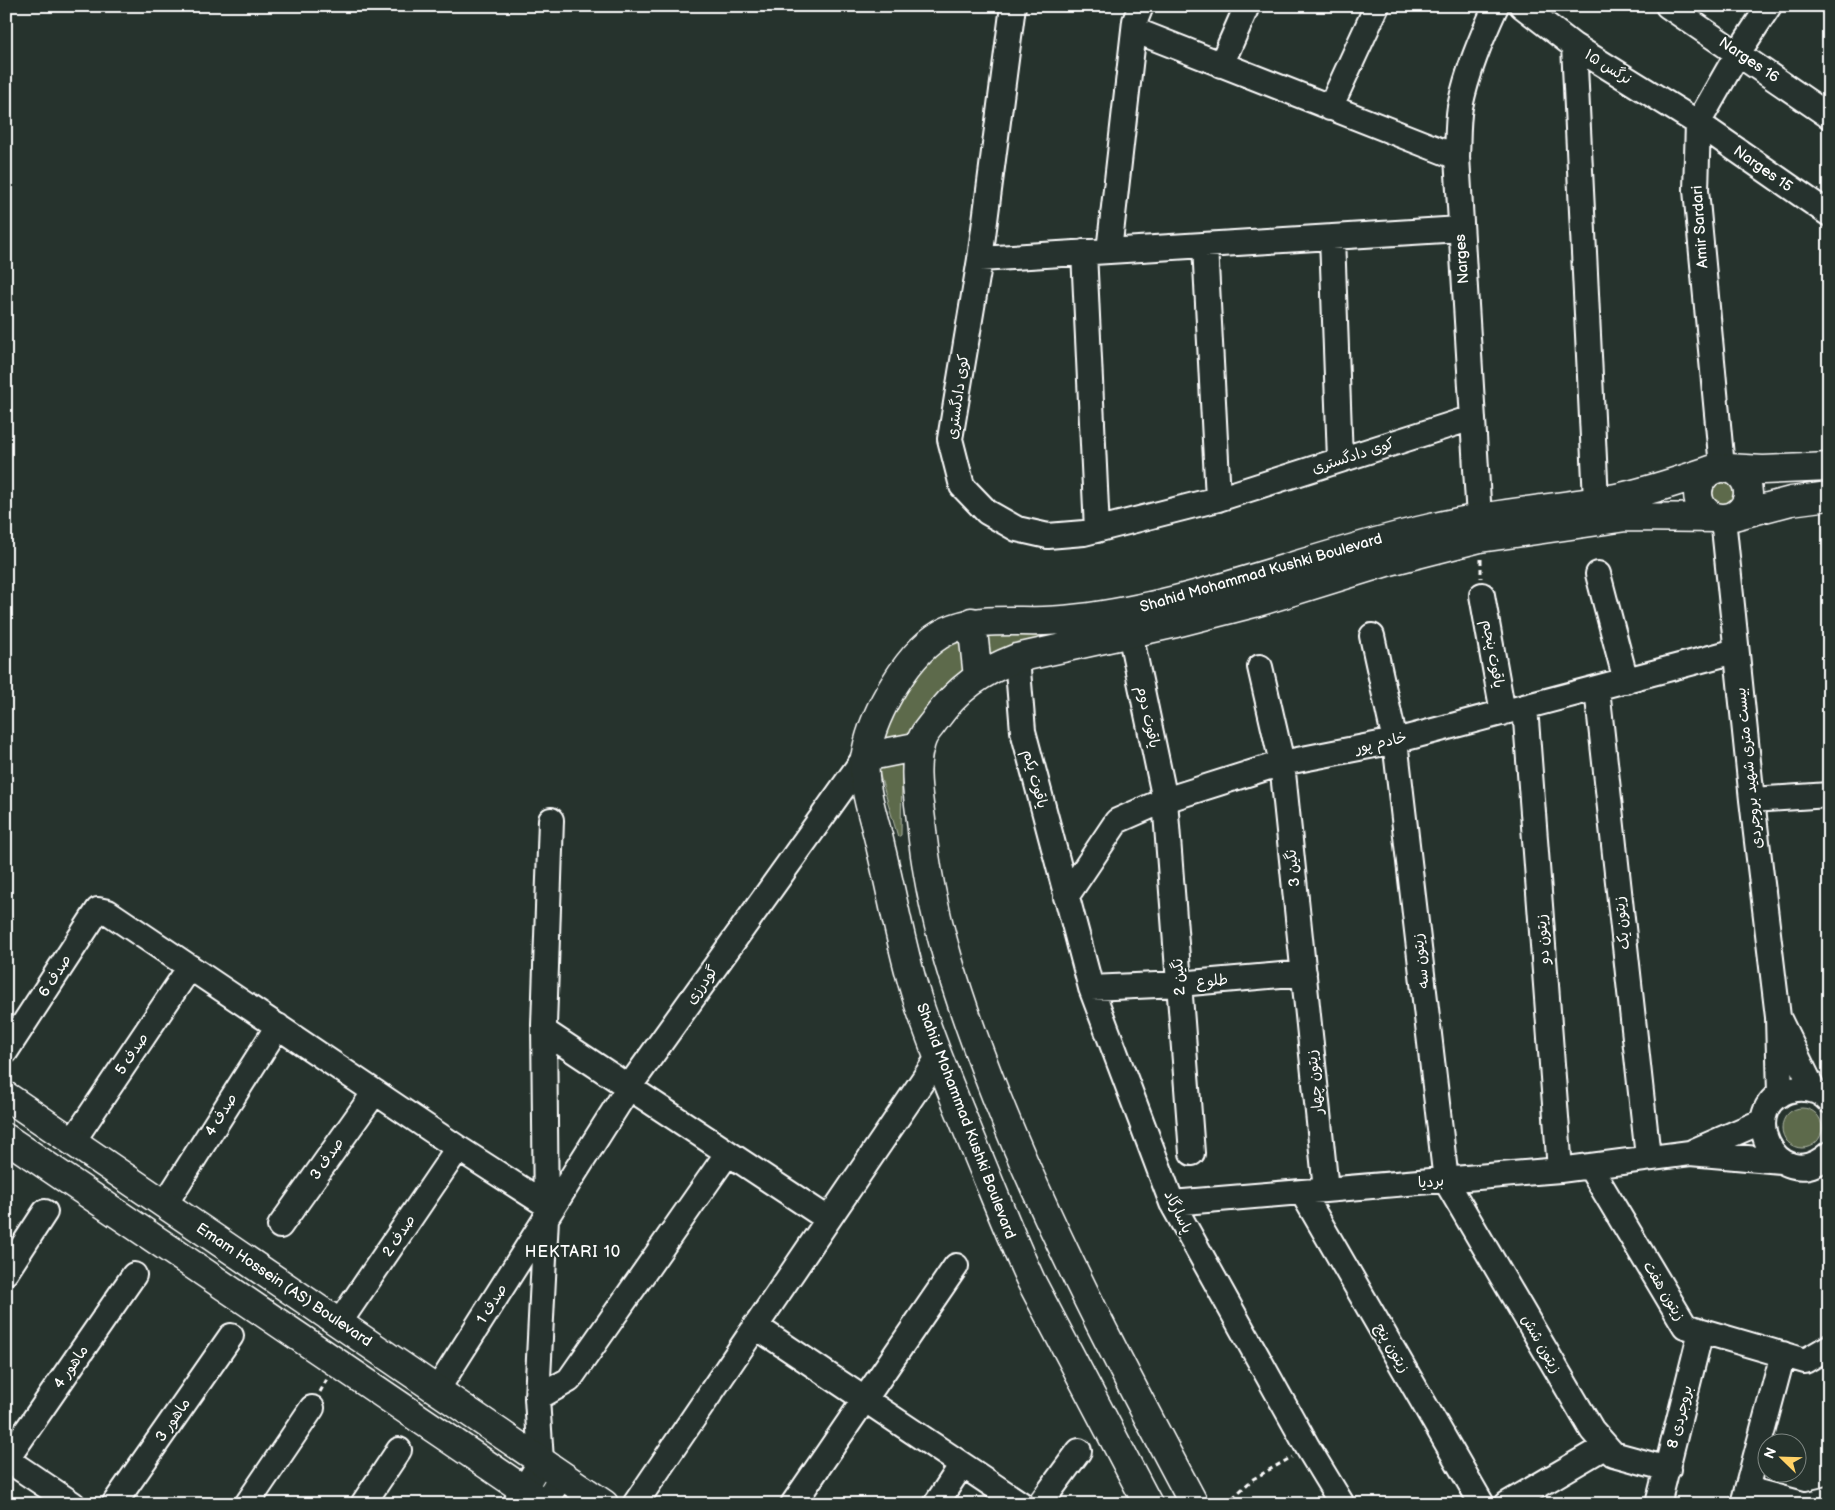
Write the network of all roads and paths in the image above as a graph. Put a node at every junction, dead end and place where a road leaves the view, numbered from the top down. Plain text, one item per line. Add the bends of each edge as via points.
1 (1013, 6) edge
2 (1141, 6) edge
3 (1247, 6) edge
4 (1377, 6) edge
5 (1496, 6) edge
6 (1522, 6) edge
7 (1668, 6) edge
8 (1769, 6) edge
9 (1134, 30) junction
10 (1574, 46) junction
11 (1738, 53) junction
12 (1221, 64) junction
13 (1330, 108) junction
14 (1829, 116) edge
15 (1698, 124) junction
16 (1457, 157) junction
17 (1829, 214) edge
18 (1460, 229) junction
19 (1332, 237) junction
20 (1205, 245) junction
21 (1109, 251) junction
22 (1084, 252) junction
23 (980, 259) junction
24 (1472, 418) junction
25 (1340, 460) junction
26 (1722, 468) junction
27 (1829, 468) edge
28 (1829, 496) edge
29 (1218, 499) junction
30 (1596, 500) junction
31 (1726, 517) junction
32 (1480, 528) junction
33 (1097, 530) junction
34 (1598, 574) dead end
35 (1482, 595) joint
36 (972, 622) junction
37 (1130, 633) junction
38 (1372, 636) dead end
39 (1736, 651) junction
40 (1017, 658) junction
41 (1260, 667) dead end
42 (978, 677) junction
43 (1626, 681) junction
44 (1597, 689) junction
45 (1514, 710) junction
46 (1396, 741) junction
47 (920, 746) junction
48 (865, 757) junction
49 (1282, 763) junction
50 (1829, 795) edge
51 (1165, 800) junction
52 (1752, 800) junction
53 (551, 820) dead end
54 (1066, 897) junction
55 (190, 967) junction
56 (1304, 974) junction
57 (1179, 984) junction
58 (1091, 988) junction
59 (1778, 1017) junction
60 (278, 1026) junction
61 (544, 1032) junction
62 (6, 1051) edge
63 (938, 1058) junction
64 (629, 1087) junction
65 (375, 1092) junction
66 (6, 1096) edge
67 (1780, 1096) junction
68 (1821, 1096) edge
69 (1763, 1121) junction
70 (6, 1138) edge
71 (73, 1141) junction
72 (458, 1148) junction
73 (1192, 1153) dead end
74 (1690, 1153) junction
75 (728, 1154) junction
76 (1829, 1154) edge
77 (1648, 1158) junction
78 (1790, 1163) junction
79 (1590, 1168) junction
80 (1560, 1170) junction
81 (1829, 1178) edge
82 (1446, 1181) junction
83 (1326, 1190) junction
84 (1302, 1192) junction
85 (1172, 1203) junction
86 (165, 1204) junction
87 (546, 1211) junction
88 (45, 1212) dead end
89 (828, 1219) junction
90 (280, 1226) dead end
91 (956, 1266) dead end
92 (6, 1272) edge
93 (134, 1275) dead end
94 (339, 1323) junction
95 (755, 1326) junction
96 (1701, 1331) junction
97 (231, 1336) dead end
98 (1829, 1347) edge
99 (1783, 1354) junction
100 (336, 1361) junction
101 (438, 1390) junction
102 (537, 1398) junction
103 (864, 1399) junction
104 (312, 1408) joint
105 (1606, 1446) junction
106 (1308, 1448) junction
107 (399, 1450) dead end
108 (1079, 1451) dead end
109 (7, 1459) edge
110 (961, 1466) junction
111 (552, 1468) junction
112 (1668, 1469) junction
113 (1549, 1479) junction
114 (1745, 1496) edge
115 (1829, 1499) edge
116 (534, 1501) edge
117 (73, 1504) edge
118 (114, 1504) edge
119 (247, 1504) edge
120 (363, 1504) edge
121 (604, 1504) edge
122 (635, 1504) edge
123 (793, 1504) edge
124 (936, 1504) edge
125 (1021, 1504) edge
126 (1040, 1504) edge
127 (1148, 1504) edge
128 (1194, 1504) edge
129 (1226, 1504) edge
130 (1342, 1504) edge
131 (1482, 1504) edge
132 (1507, 1504) edge
133 (1541, 1504) edge
134 (1658, 1504) edge
135 (1803, 1504) edge
136 (1808, 1504) edge

1 - 23 street, کوی دادگستری
2 - 9 street
3 - 12 street
4 - 13 street
5 - 16 street, Narges via 1477,48 1464,92
6 - 10 street, نرگس ۱۵
7 - 11 street, Narges 16
8 - 11 street, Amir Sardari
9 - 12 street
9 - 21 street
10 - 15 street, نرگس ۱۵
10 - 30 street
11 - 14 street, Narges 16
11 - 15 street, Amir Sardari
12 - 13 street
13 - 16 street
15 - 17 street, Narges 15
15 - 26 street, Amir Sardari via 1696,190
16 - 18 street, Narges
18 - 19 street
18 - 24 street, Narges
19 - 20 street
19 - 25 street
20 - 21 street
20 - 29 street
21 - 22 street
22 - 23 street
22 - 33 street
23 - 33 street, کوی دادگستری via 950,439 962,486 987,512 1017,529 1048,536
24 - 25 street, کوی دادگستری
24 - 32 street, Narges
25 - 29 street, کوی دادگستری
26 - 27 main road, Shahid Mohammad Kushki Boulevard
26 - 30 main road, Shahid Mohammad Kushki Boulevard via 1658,487
26 - 31 main road via 1742,475 1748,490 1745,505
26 - 31 main road via 1704,476 1698,490 1701,505 1706,511
28 - 31 main road, Shahid Mohammad Kushki Boulevard via 1791,501
29 - 33 street, کوی دادگستری
30 - 32 main road, Shahid Mohammad Kushki Boulevard
31 - 32 main road, Shahid Mohammad Kushki Boulevard via 1626,517
31 - 39 street, بیست متری شهید بروجردی
32 - 35 path
32 - 36 main road, Shahid Mohammad Kushki Boulevard via 1375,541 1213,590 1087,618
32 - 37 main road, Shahid Mohammad Kushki Boulevard via 1390,561 1258,602
34 - 43 street
35 - 45 street, یاقوت پنجم
36 - 42 main road
36 - 48 main road, Shahid Mohammad Kushki Boulevard via 947,631 927,644 911,663 883,706
37 - 40 main road, Shahid Mohammad Kushki Boulevard
37 - 51 street, یاقوت دوم
38 - 46 street, زیتون سه
39 - 43 street, خادم پور
39 - 52 street, بیست متری شهید بروجردی
40 - 42 main road, Shahid Mohammad Kushki Boulevard
40 - 54 street, یاقوت یکم via 1022,731
41 - 49 street, نگین 3
42 - 47 main road, Shahid Mohammad Kushki Boulevard via 964,686 942,709
43 - 44 street, خادم پور
44 - 45 street, خادم پور
44 - 77 street, زیتون یک
45 - 46 street, خادم پور
45 - 80 street, زیتون دو
46 - 49 street, خادم پور
46 - 82 street, زیتون سه
47 - 48 main road
47 - 128 main road, Shahid Mohammad Kushki Boulevard via 918,786 923,843 935,908 961,1005 1015,1143 1070,1265
48 - 63 main road, Shahid Mohammad Kushki Boulevard via 869,796 895,911 916,994
48 - 64 street, گودرزی
49 - 51 street, خادم پور
49 - 56 street, نگین 3
50 - 52 street
51 - 54 street, خادم پور via 1117,821
51 - 57 street, نگین 2
52 - 59 street, بیست متری شهید بروجردی
53 - 61 street
54 - 58 street, پاسارگاد
55 - 60 street
55 - 62 street, صدف 6 via 108,912 98,910
55 - 71 street, صدف 5
56 - 57 street, طلوع
56 - 83 street, زیتون چهار
57 - 58 street, طلوع
57 - 73 street, نگین 2
58 - 85 street, پاسارگاد
59 - 67 street, بیست متری شهید بروجردی
59 - 68 street, بیست متری شهید بروجردی
60 - 65 street
60 - 86 street, صدف 4
61 - 64 street
61 - 87 street
63 - 89 street
63 - 127 main road, Shahid Mohammad Kushki Boulevard via 1031,1281
64 - 75 street
64 - 87 street, گودرزی
65 - 72 street
65 - 90 street, صدف 3
66 - 71 main road, Emam Hossein (AS) Boulevard
67 - 68 street via 1797,1090
67 - 69 street via 1766,1111
69 - 74 street
69 - 78 street via 1766,1144
70 - 100 main road
71 - 86 main road, Emam Hossein (AS) Boulevard
72 - 87 street
72 - 94 street, صدف 2
74 - 77 street, بردیا
74 - 78 street
75 - 89 street
75 - 102 street via 569,1380
76 - 78 street via 1819,1162
77 - 79 street, بردیا
78 - 81 street
79 - 80 street, بردیا
79 - 96 street, زیتون هفت via 1685,1326
80 - 82 street, بردیا
82 - 83 street, بردیا
82 - 105 street, زیتون شش via 1592,1430
83 - 84 street, بردیا
84 - 85 street, بردیا
84 - 131 street, زیتون پنج
85 - 106 street, پاسارگاد
86 - 94 main road, Emam Hossein (AS) Boulevard
87 - 101 street, صدف 1
87 - 102 street
88 - 92 street
89 - 95 street
91 - 103 street
93 - 109 street, ماهور 4
94 - 101 main road, Emam Hossein (AS) Boulevard
95 - 103 street
95 - 122 street
96 - 99 street, زیتون هفت
96 - 112 street, بروجردی 8
97 - 118 street, ماهور 3
98 - 99 street, زیتون هفت via 1805,1361
99 - 114 street
100 - 104 path
100 - 116 main road
101 - 111 main road, Emam Hossein (AS) Boulevard
102 - 111 street
103 - 110 street
103 - 123 street
104 - 119 street
105 - 112 street, زیتون شش via 1613,1454
105 - 113 street
106 - 129 path via 1252,1479
106 - 130 street, پاسارگاد
107 - 120 street
108 - 126 street
109 - 117 street
110 - 124 street
110 - 125 street
111 - 116 street
111 - 121 main road, Emam Hossein (AS) Boulevard
112 - 134 street, بروجردی 8
113 - 132 street
113 - 133 street
114 - 135 street
115 - 136 street

